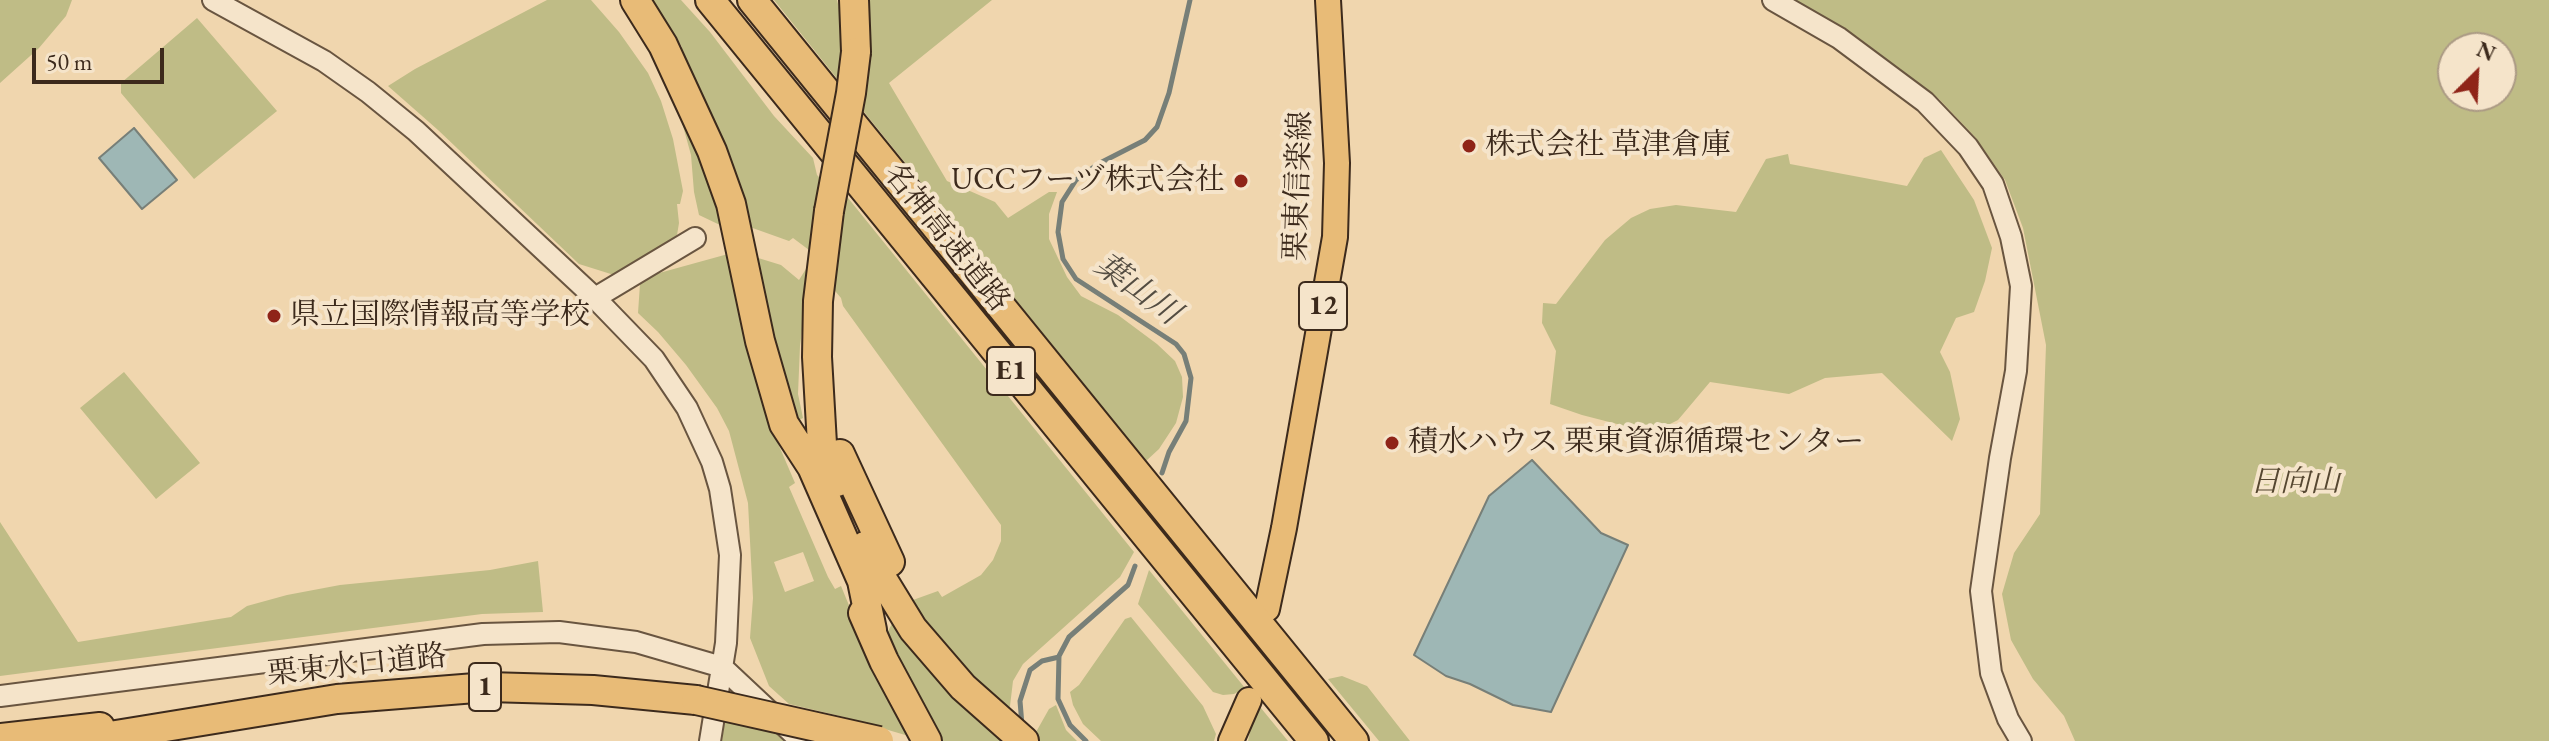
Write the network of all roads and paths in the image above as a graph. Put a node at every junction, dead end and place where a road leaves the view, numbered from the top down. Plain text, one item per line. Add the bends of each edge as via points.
1 (213, 0) edge
2 (635, 0) edge
3 (710, 0) edge
4 (752, 0) edge
5 (854, 0) edge
6 (1328, 0) edge
7 (1773, 0) edge
8 (695, 238) dead end
9 (595, 298) junction
10 (1267, 609) dead end
11 (722, 667) junction
12 (0, 696) edge
13 (1249, 700) dead end
14 (275, 708) junction
15 (0, 738) edge
16 (79, 741) edge
17 (167, 741) edge
18 (710, 741) edge
19 (801, 741) edge
20 (879, 741) edge
21 (927, 741) edge
22 (1024, 741) edge
23 (1231, 741) edge
24 (1314, 741) edge
25 (1354, 741) edge
26 (2021, 741) edge

1 - 9 street via 324,61 368,92
2 - 21 highway via 663,45 731,204 756,327 784,424 812,467 862,581 884,661
3 - 24 highway, 名神高速道路 / E1
4 - 25 highway, 名神高速道路 / E1
5 - 22 highway, bridge via 856,52 818,301 822,444 875,567 906,617 963,687
6 - 10 main road, 栗東信楽線 / 12 via 1337,163 1335,237
7 - 26 street via 1839,38 1925,102 1968,147 1993,184 2011,237 2021,286 2016,371 1981,591 1991,673
8 - 9 street
9 - 11 street via 654,359 687,408 712,462 730,555
11 - 12 street via 636,642 559,632 483,634
11 - 18 street
11 - 19 street
13 - 23 main road
14 - 15 highway, 1
14 - 16 highway, 栗東水口道路 / 1
14 - 17 highway, 1
14 - 20 highway, 栗東水口道路 / 1, bridge via 488,687 593,690 696,700

